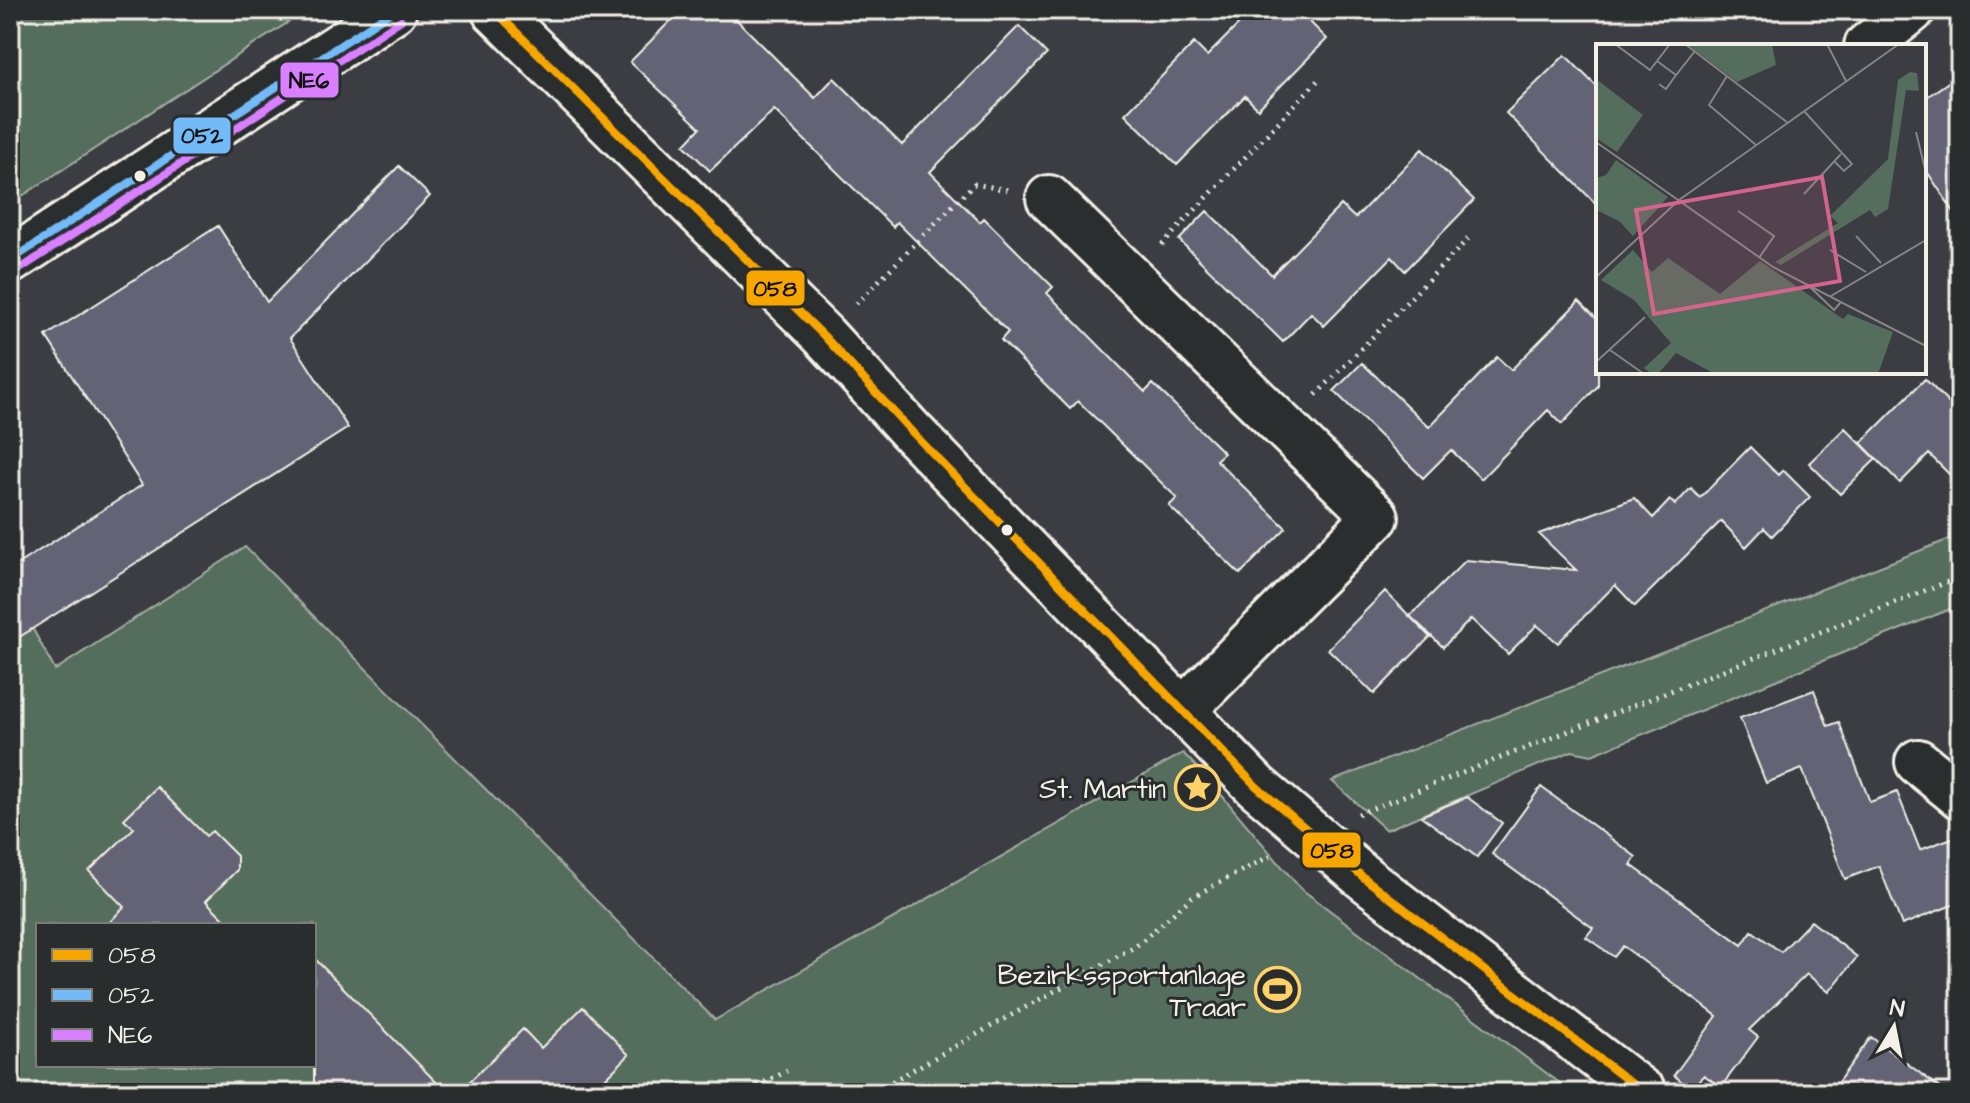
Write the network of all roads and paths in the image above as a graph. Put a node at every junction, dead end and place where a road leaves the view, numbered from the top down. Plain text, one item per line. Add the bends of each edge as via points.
1 (394, 10) edge
2 (494, 10) edge
3 (1912, 10) edge
4 (1870, 44) edge
5 (1321, 77) dead end
6 (1049, 198) joint
7 (1469, 238) dead end
8 (10, 261) edge
9 (1131, 277) junction
10 (824, 336) junction
11 (1284, 428) junction
12 (1960, 577) edge
13 (1182, 711) junction
14 (1918, 762) dead end
15 (1960, 796) edge
16 (1310, 834) junction
17 (787, 1071) dead end
18 (743, 1093) edge
19 (871, 1093) edge
20 (1644, 1093) edge

1 - 8 street
2 - 10 street
3 - 4 street
5 - 9 path
6 - 9 street
6 - 10 path via 974,184
7 - 11 path
9 - 11 street
10 - 13 street
11 - 13 street via 1376,517
12 - 16 path
13 - 16 street
14 - 15 street
16 - 19 path via 1192,897 1136,946
16 - 20 street
17 - 18 path

